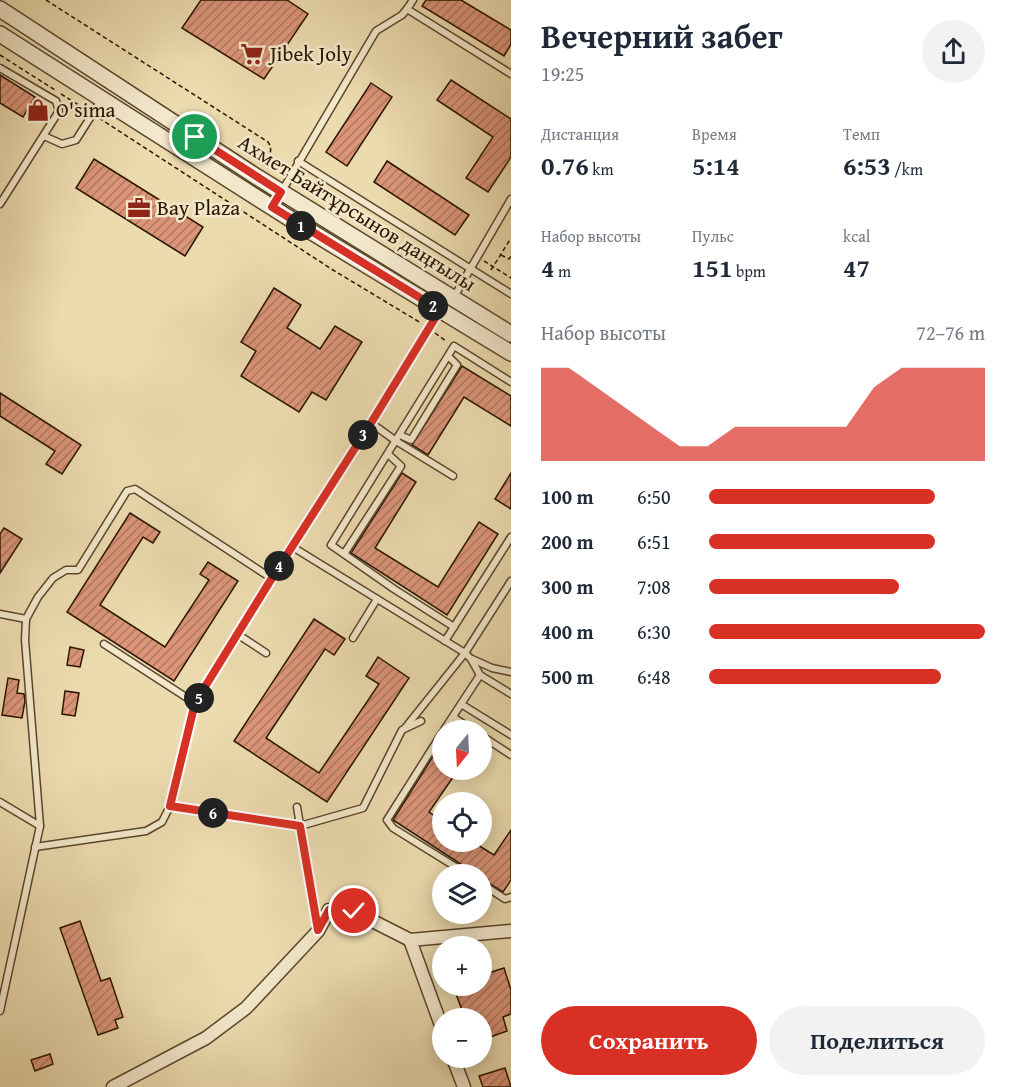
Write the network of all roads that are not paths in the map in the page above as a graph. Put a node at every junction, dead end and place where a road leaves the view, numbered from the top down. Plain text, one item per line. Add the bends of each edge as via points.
1 (9, 0) edge
2 (413, 0) edge
3 (0, 9) edge
4 (407, 9) junction
5 (1, 35) edge
6 (69, 56) junction
7 (0, 68) edge
8 (511, 74) edge
9 (103, 99) junction
10 (44, 136) junction
11 (298, 161) junction
12 (281, 192) junction
13 (511, 199) edge
14 (0, 204) edge
15 (272, 207) junction
16 (471, 269) junction
17 (511, 294) edge
18 (454, 298) junction
19 (440, 310) junction
20 (511, 334) edge
21 (511, 353) edge
22 (449, 357) junction
23 (511, 382) edge
24 (371, 423) junction
25 (398, 438) junction
26 (388, 454) junction
27 (453, 476) dead end
28 (511, 537) edge
29 (291, 546) junction
30 (344, 554) junction
31 (272, 578) junction
32 (511, 581) edge
33 (377, 599) junction
34 (0, 614) edge
35 (26, 619) junction
36 (454, 627) junction
37 (237, 634) junction
38 (353, 638) dead end
39 (446, 641) junction
40 (104, 644) dead end
41 (266, 653) dead end
42 (465, 653) junction
43 (471, 659) junction
44 (511, 672) edge
45 (480, 675) junction
46 (511, 694) edge
47 (195, 703) junction
48 (461, 704) junction
49 (453, 717) junction
50 (421, 720) dead end
51 (451, 720) edge
52 (458, 720) edge
53 (402, 730) junction
54 (511, 735) edge
55 (492, 743) edge
56 (432, 749) edge
57 (511, 755) edge
58 (0, 802) edge
59 (170, 806) junction
60 (297, 807) dead end
61 (40, 826) junction
62 (300, 826) junction
63 (35, 847) junction
64 (451, 864) edge
65 (492, 890) edge
66 (511, 897) edge
67 (318, 930) junction
68 (511, 932) edge
69 (410, 940) junction
70 (435, 1008) edge
71 (0, 1011) edge
72 (457, 1068) edge
73 (113, 1087) edge
74 (464, 1087) edge

1 - 6 street via 54,34
2 - 4 lane
3 - 6 street, Ахмет Байтұрсынов даңғылы
4 - 8 lane
4 - 11 lane via 376,31
5 - 9 street, Ахмет Байтұрсынов даңғылы
6 - 12 street, Ахмет Байтұрсынов даңғылы
7 - 10 lane via 57,101 59,111
9 - 10 lane via 76,140 62,144
9 - 15 street, Ахмет Байтұрсынов даңғылы
10 - 14 lane
11 - 12 lane
11 - 16 lane
12 - 15 street
12 - 18 street, Ахмет Байтұрсынов даңғылы
13 - 16 lane
15 - 19 street, Ахмет Байтұрсынов даңғылы
16 - 17 lane
16 - 18 lane
18 - 20 street, Ахмет Байтұрсынов даңғылы
19 - 21 street, Ахмет Байтұрсынов даңғылы
19 - 24 lane
22 - 23 lane via 454,346
22 - 25 lane
22 - 25 lane via 457,365 411,440
24 - 25 lane
24 - 29 lane
25 - 26 lane
25 - 27 lane
26 - 30 lane via 401,466
26 - 30 lane via 331,545
28 - 36 lane
29 - 31 lane
29 - 33 lane
30 - 36 lane
31 - 35 lane via 135,489 127,491 78,570 66,570 53,578
31 - 37 lane
32 - 42 lane
33 - 38 lane
33 - 39 lane
34 - 35 lane
35 - 61 lane
36 - 39 lane
37 - 41 lane
37 - 47 lane
39 - 42 lane
40 - 47 lane
42 - 43 lane
42 - 53 lane
43 - 44 lane
43 - 45 lane
45 - 46 lane
45 - 48 lane
47 - 59 lane
48 - 49 lane
48 - 54 lane
49 - 51 lane
49 - 52 lane
50 - 53 lane
53 - 62 lane via 363,808
55 - 57 lane
56 - 64 lane via 387,820 393,828
58 - 61 lane
59 - 62 lane
59 - 63 lane via 162,822 146,831
60 - 62 lane
61 - 63 lane
62 - 67 lane
63 - 71 lane
65 - 66 lane
67 - 69 street via 329,910 354,911
67 - 73 street via 246,1008 206,1038
68 - 69 street
69 - 70 street
72 - 74 street

